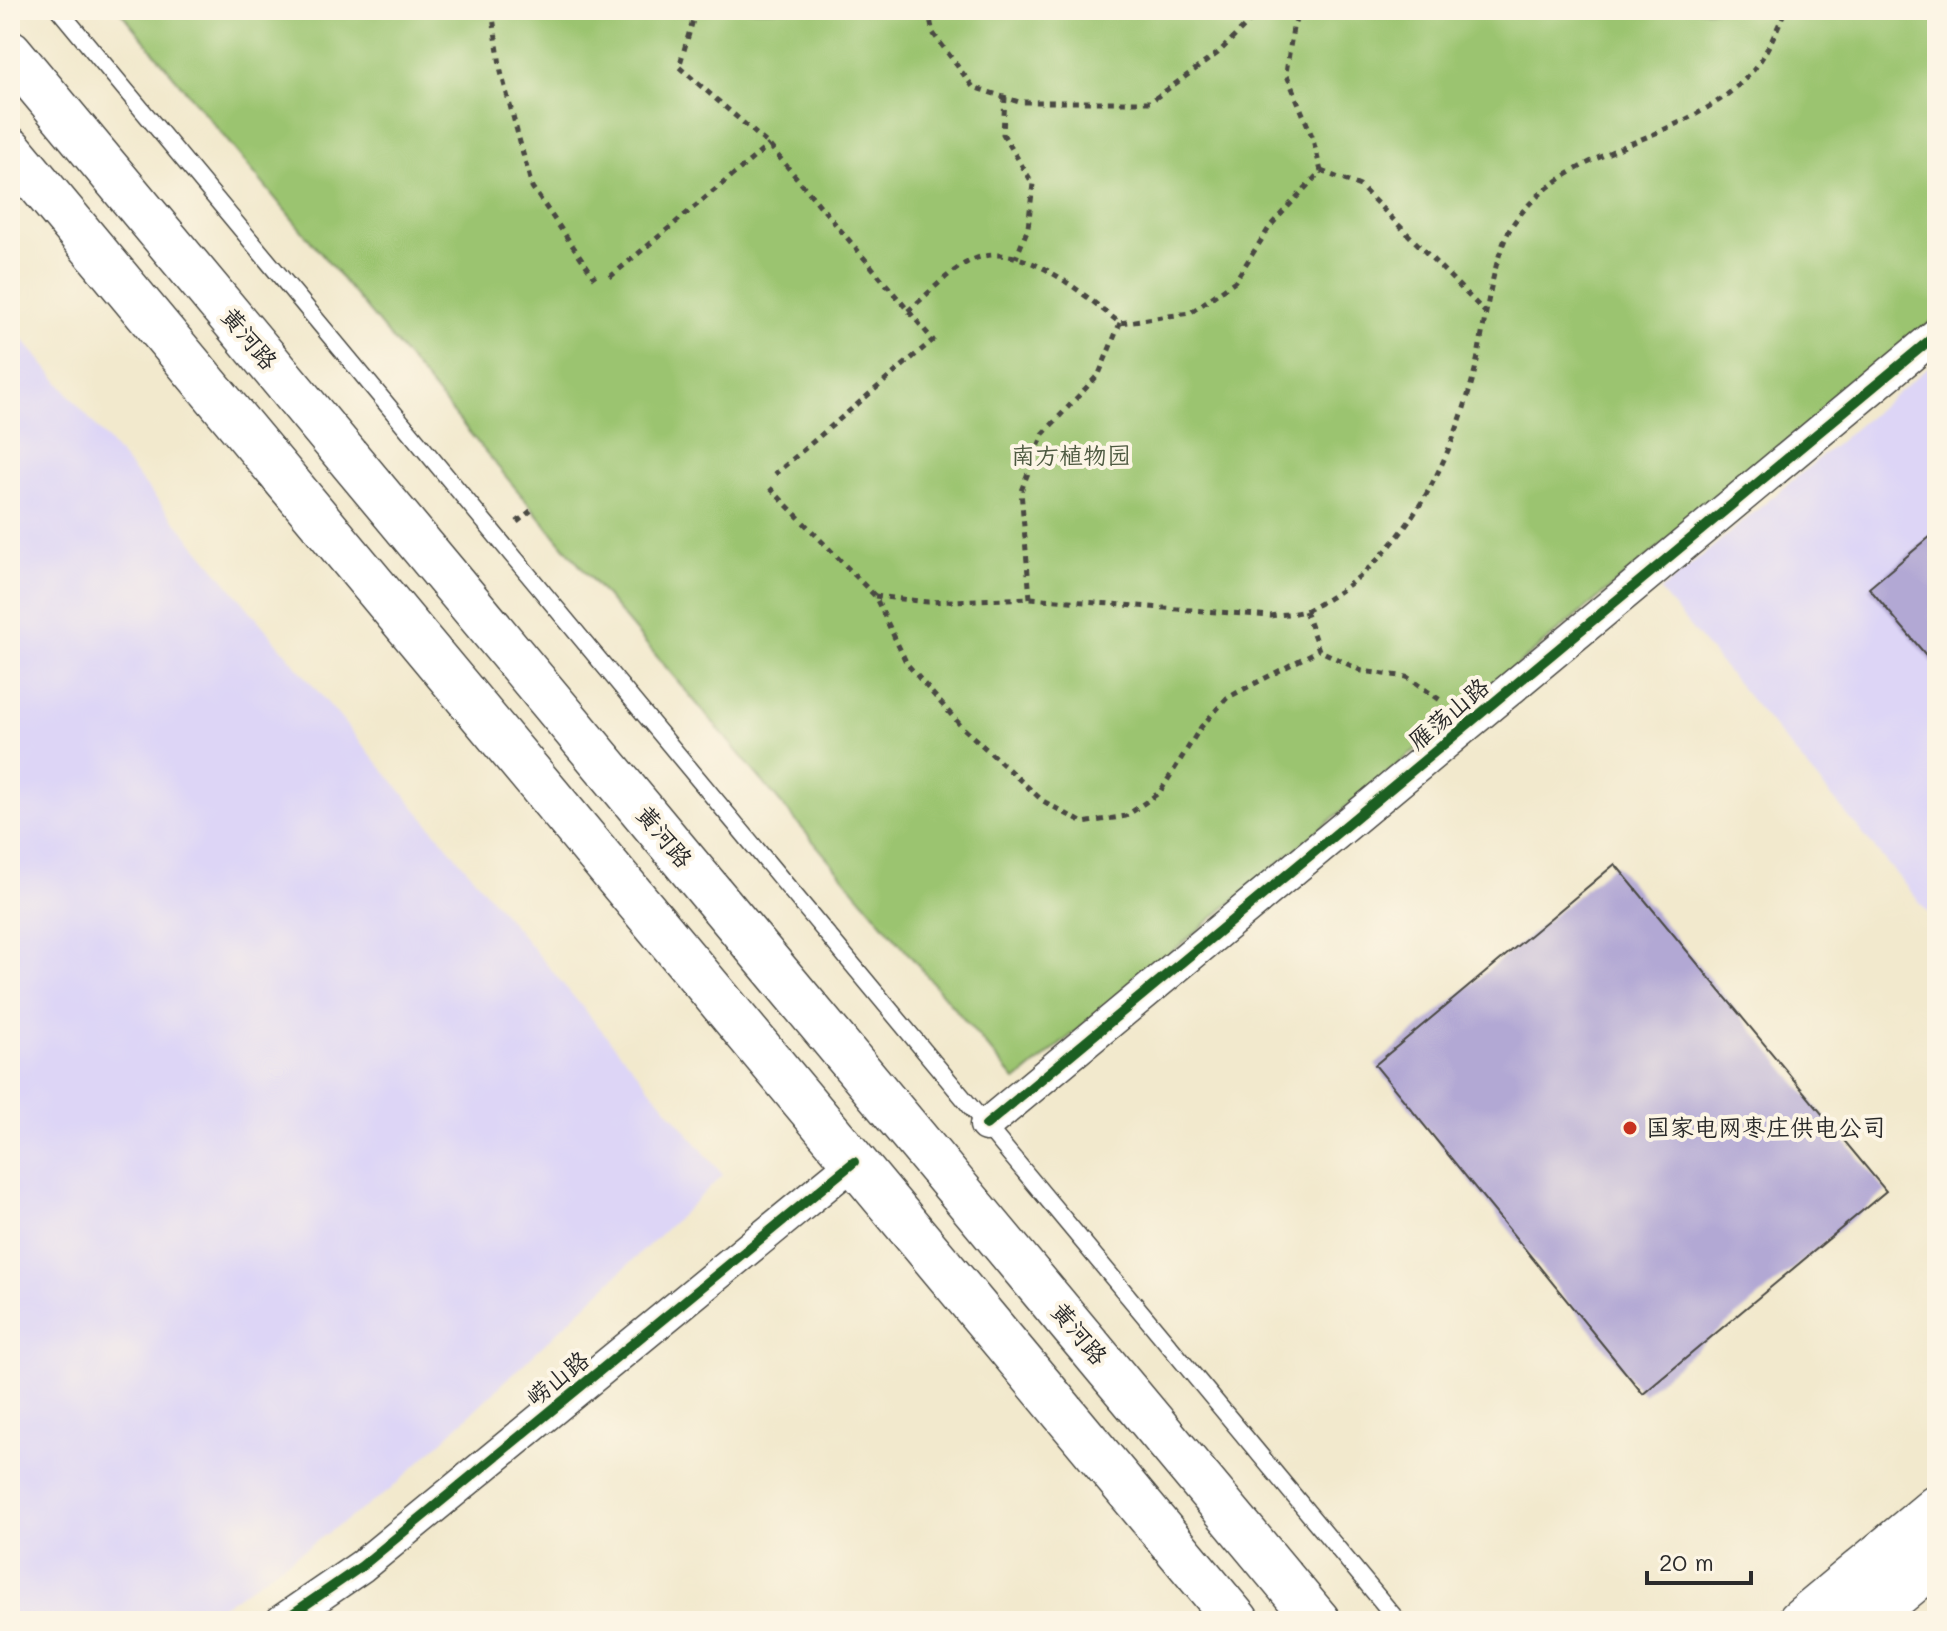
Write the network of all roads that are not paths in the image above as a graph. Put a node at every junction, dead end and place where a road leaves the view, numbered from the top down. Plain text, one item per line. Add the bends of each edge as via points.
1 (59, 10) edge
2 (10, 52) edge
3 (10, 149) edge
4 (1937, 334) edge
5 (986, 1125) junction
6 (854, 1162) junction
7 (1937, 1507) edge
8 (1937, 1561) edge
9 (282, 1621) edge
10 (1237, 1621) edge
11 (1318, 1621) edge
12 (1398, 1621) edge
13 (1800, 1621) edge
14 (1865, 1621) edge

1 - 5 lane
2 - 11 main road, 黄河路
3 - 6 main road
4 - 5 street, 雁荡山路
5 - 12 lane
6 - 9 street, 崂山路 via 362,1566
6 - 10 main road
7 - 13 main road
8 - 14 main road

